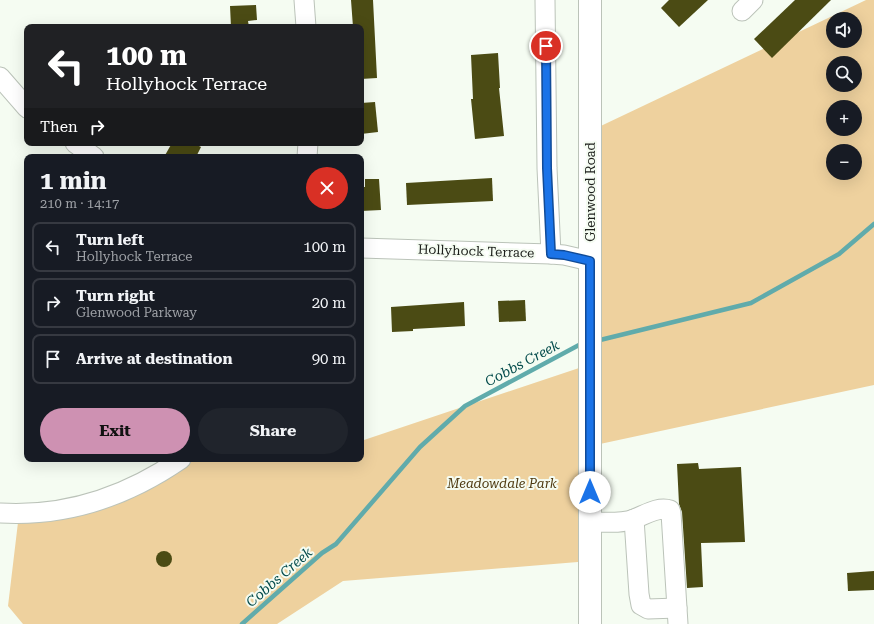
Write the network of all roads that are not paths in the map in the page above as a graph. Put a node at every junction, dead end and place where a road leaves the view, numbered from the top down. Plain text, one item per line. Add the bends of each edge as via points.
1 (304, 0) edge
2 (545, 0) edge
3 (590, 0) edge
4 (306, 24) edge
5 (0, 77) edge
6 (24, 105) edge
7 (79, 146) edge
8 (90, 154) edge
9 (364, 248) edge
10 (551, 254) junction
11 (590, 261) junction
12 (176, 462) edge
13 (0, 513) edge
14 (634, 519) junction
15 (590, 522) junction
16 (677, 616) edge
17 (590, 624) edge

1 - 4 street
2 - 10 street
3 - 11 main road, Glenwood Road
5 - 6 street
7 - 8 street
9 - 10 street, Hollyhock Terrace
10 - 11 street, Hollyhock Terrace
11 - 15 main road, Glenwood Road
12 - 13 street via 142,482 97,502 57,511
14 - 15 street
14 - 16 street via 641,605
14 - 16 street via 665,508 672,513
15 - 17 main road, Glenwood Road

